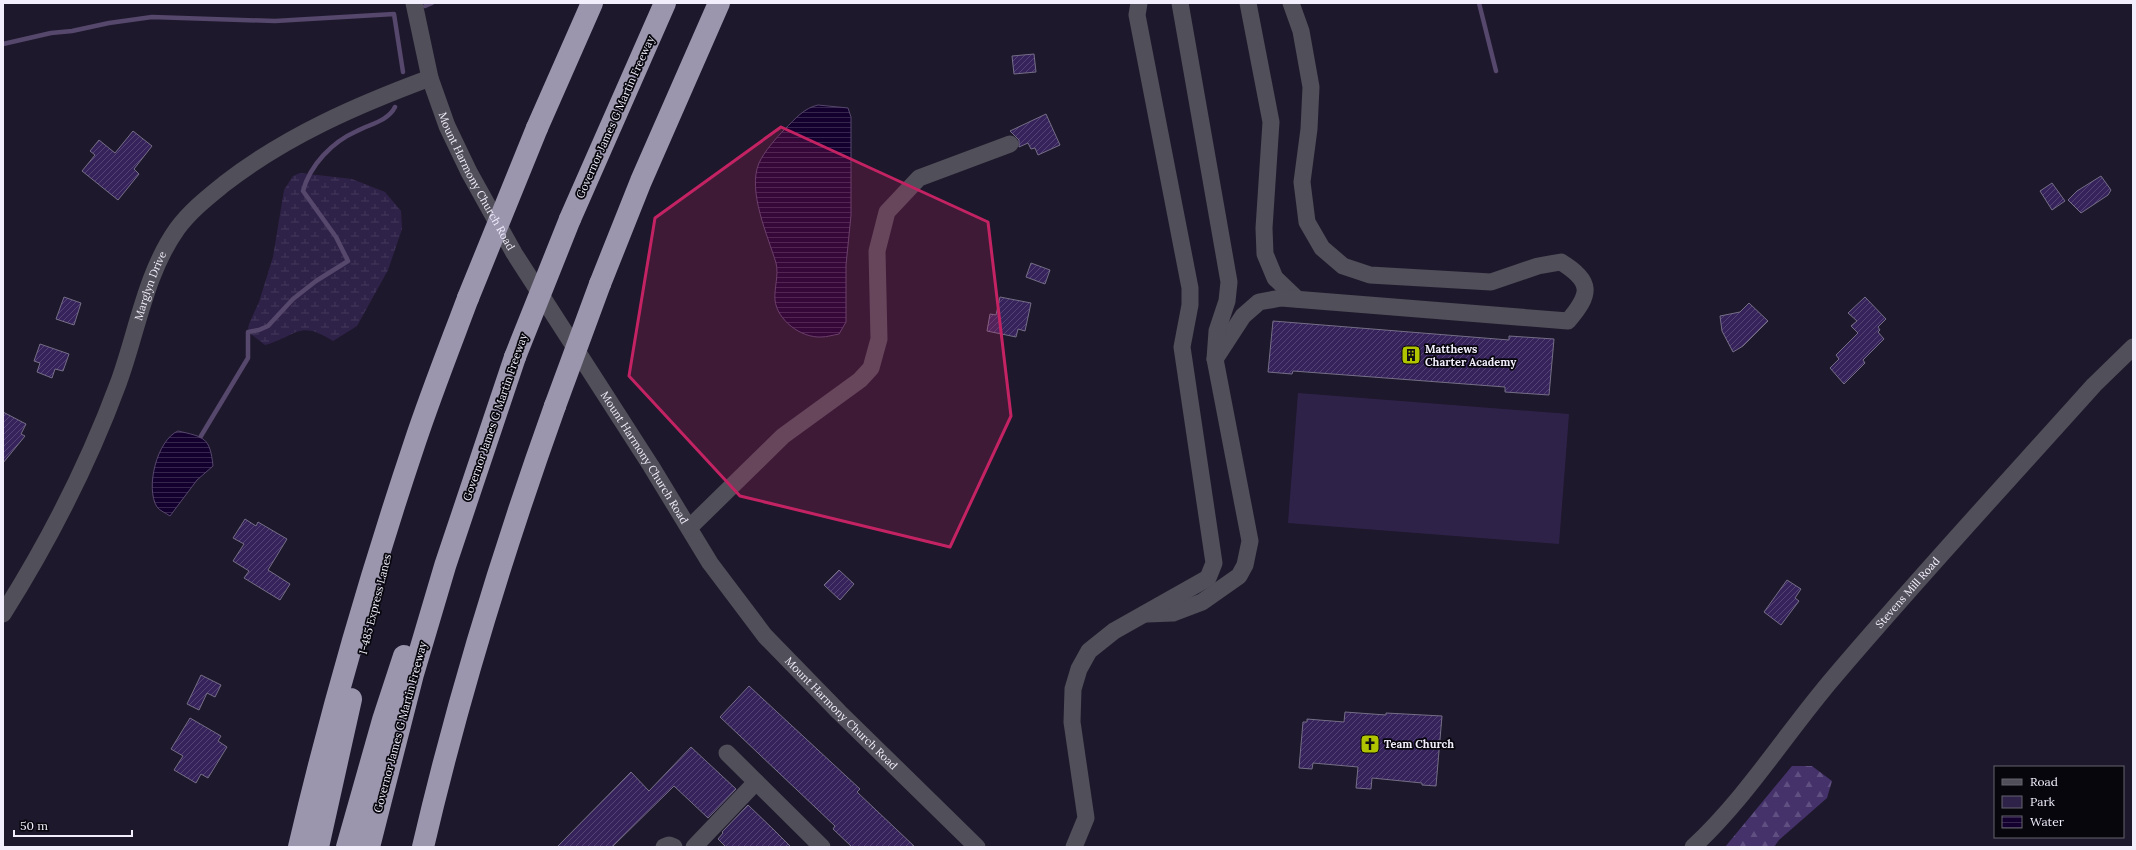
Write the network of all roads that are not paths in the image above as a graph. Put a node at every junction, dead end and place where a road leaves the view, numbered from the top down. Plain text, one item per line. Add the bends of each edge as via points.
1 (414, 3) edge
2 (592, 3) edge
3 (665, 3) edge
4 (719, 3) edge
5 (1139, 3) edge
6 (1180, 3) edge
7 (1248, 3) edge
8 (1291, 3) edge
9 (430, 78) junction
10 (1010, 144) dead end
11 (1297, 299) junction
12 (2133, 346) edge
13 (1215, 359) junction
14 (443, 365) junction
15 (499, 403) junction
16 (688, 528) junction
17 (3, 614) edge
18 (1145, 614) junction
19 (727, 753) dead end
20 (756, 782) junction
21 (298, 847) edge
22 (318, 847) edge
23 (347, 847) edge
24 (369, 847) edge
25 (423, 847) edge
26 (664, 847) edge
27 (674, 847) edge
28 (694, 847) edge
29 (822, 847) edge
30 (977, 847) edge
31 (1074, 847) edge
32 (1693, 847) edge

1 - 9 street, Mount Harmony Church Road
2 - 14 highway, bridge via 537,128
3 - 15 highway, Governor James G Martin Freeway, bridge via 570,219
4 - 25 highway, bridge via 641,181 600,284 529,479 461,696
5 - 18 street via 1138,15 1190,288 1190,305 1182,347 1214,563 1208,578
6 - 13 street via 1229,282 1227,301 1217,331
7 - 11 street via 1271,122 1264,228 1265,254 1275,278
8 - 11 street via 1301,31 1311,86 1309,129 1302,182 1306,222 1322,248 1343,266 1370,275 1491,282 1538,266 1561,262 1584,280 1586,290 1581,305 1568,321
9 - 16 street, Mount Harmony Church Road via 447,126 469,172 514,253
9 - 17 street, Marglyn Drive via 380,97 304,132 243,170 213,193 178,228 158,264 117,387 81,471 42,550
10 - 16 street via 919,178 887,212 878,251 879,338 871,368 860,380 783,436
11 - 13 street via 1281,298 1260,302 1243,316
12 - 32 street, Stevens Mill Road via 2094,385 1870,634 1832,678 1740,796
13 - 18 street via 1250,541 1245,565 1239,576 1202,602 1173,614
14 - 21 highway via 380,546 337,694
14 - 22 highway, I-485 Express Lanes via 392,538 338,752
15 - 23 highway via 424,593 383,720
15 - 24 highway, Governor James G Martin Freeway via 442,574 413,674
16 - 30 street, Mount Harmony Church Road via 710,563 765,636
18 - 31 street via 1114,631 1089,652 1079,669 1073,689 1072,722 1086,818
19 - 20 street
20 - 28 street
20 - 29 street
26 - 27 street

